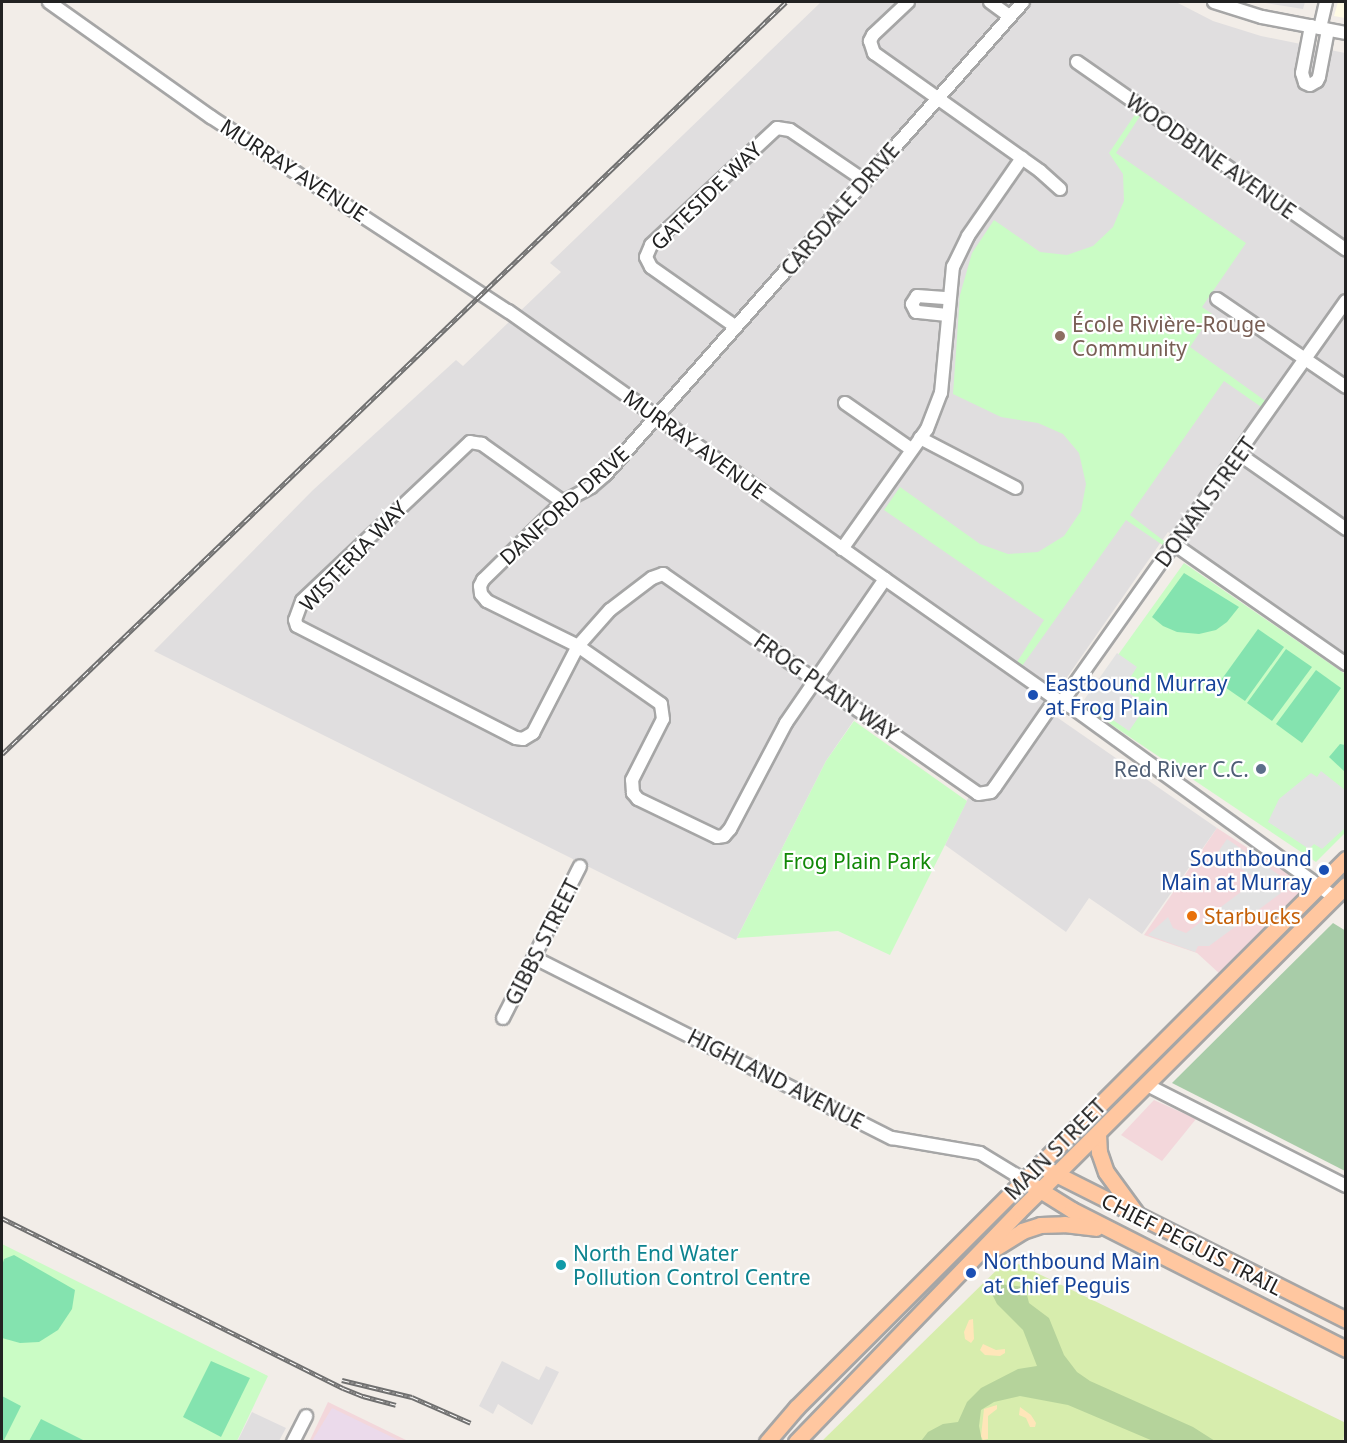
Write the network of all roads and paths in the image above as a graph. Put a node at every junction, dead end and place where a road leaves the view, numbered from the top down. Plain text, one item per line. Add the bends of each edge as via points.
1 (49, 2) edge
2 (908, 2) edge
3 (990, 2) edge
4 (1023, 2) edge
5 (1214, 2) edge
6 (1326, 2) edge
7 (1009, 16) junction
8 (1320, 28) junction
9 (1346, 33) edge
10 (1077, 62) dead end
11 (938, 99) junction
12 (1022, 159) junction
13 (865, 181) junction
14 (1060, 189) dead end
15 (1346, 250) edge
16 (948, 298) junction
17 (1217, 299) dead end
18 (1346, 301) edge
19 (947, 315) junction
20 (736, 327) junction
21 (1303, 360) junction
22 (1346, 387) edge
23 (845, 403) dead end
24 (657, 417) junction
25 (920, 438) junction
26 (911, 449) junction
27 (1239, 454) junction
28 (1016, 488) dead end
29 (563, 502) junction
30 (1346, 529) edge
31 (1174, 544) junction
32 (842, 549) junction
33 (885, 579) junction
34 (578, 646) junction
35 (1346, 664) edge
36 (815, 680) junction
37 (1059, 701) junction
38 (1346, 859) edge
39 (580, 866) dead end
40 (1346, 885) edge
41 (1318, 886) junction
42 (1334, 897) junction
43 (535, 958) junction
44 (503, 1018) dead end
45 (1147, 1085) junction
46 (1098, 1134) junction
47 (1039, 1165) junction
48 (1056, 1175) junction
49 (1024, 1180) junction
50 (1346, 1186) edge
51 (1041, 1190) junction
52 (1140, 1218) junction
53 (1119, 1235) junction
54 (970, 1265) junction
55 (1346, 1320) edge
56 (1342, 1347) edge
57 (306, 1416) dead end
58 (293, 1442) edge
59 (767, 1442) edge
60 (796, 1442) edge

1 - 24 street, MURRAY AVENUE via 211,117 508,311
2 - 11 street via 873,35 871,48
3 - 7 street
4 - 7 street, CARSDALE DRIVE
5 - 8 street via 1262,17
6 - 8 street
7 - 11 street, CARSDALE DRIVE
8 - 9 street
10 - 15 street, WOODBINE AVENUE
11 - 12 street
11 - 13 street, CARSDALE DRIVE
12 - 14 street
12 - 16 street via 959,252
13 - 20 street, CARSDALE DRIVE
13 - 20 street, GATESIDE WAY via 790,130 777,128 651,245 646,257 651,267
16 - 19 street
16 - 19 street via 917,296 912,304 916,312
17 - 21 street
18 - 21 street, DONAN STREET
19 - 25 street via 940,393
20 - 24 street, CARSDALE DRIVE
21 - 22 street
21 - 27 street, DONAN STREET
23 - 26 street
24 - 29 street, DANFORD DRIVE via 605,475
24 - 32 street, MURRAY AVENUE
25 - 26 street
25 - 28 street
26 - 32 street
27 - 30 street
27 - 31 street, DONAN STREET
29 - 34 street, DANFORD DRIVE via 480,586 487,601
29 - 34 street, WISTERIA WAY via 482,444 470,442 302,602 295,620 302,630 523,739 533,733
31 - 35 street
31 - 37 street, DONAN STREET
32 - 33 street, MURRAY AVENUE
33 - 36 street
33 - 37 street, MURRAY AVENUE
34 - 36 street, FROG PLAIN WAY via 610,610 663,574
34 - 36 street via 656,700 664,711 632,780 633,794 638,800 717,837 730,829 786,723
36 - 37 street, FROG PLAIN WAY via 978,794 995,787
37 - 41 street, MURRAY AVENUE
38 - 41 main road, MAIN STREET
39 - 43 street, GIBBS STREET
40 - 42 main road, MAIN STREET
41 - 42 street, MURRAY AVENUE
41 - 47 main road, MAIN STREET
42 - 45 main road, MAIN STREET
43 - 44 street, GIBBS STREET
43 - 49 street, HIGHLAND AVENUE via 892,1138 980,1153
45 - 46 main road, MAIN STREET
45 - 50 street
46 - 48 main road, MAIN STREET
46 - 52 main road via 1106,1172
47 - 48 main road, CHIEF PEGUIS TRAIL
47 - 49 main road, MAIN STREET
48 - 51 main road, MAIN STREET
48 - 52 main road, CHIEF PEGUIS TRAIL
49 - 51 main road, CHIEF PEGUIS TRAIL
49 - 59 main road, MAIN STREET via 796,1408
51 - 53 main road, CHIEF PEGUIS TRAIL
51 - 54 main road, MAIN STREET
52 - 55 main road, CHIEF PEGUIS TRAIL
53 - 54 main road via 1081,1225 1040,1225 1010,1238
53 - 56 main road, CHIEF PEGUIS TRAIL
54 - 60 main road, MAIN STREET
57 - 58 street

